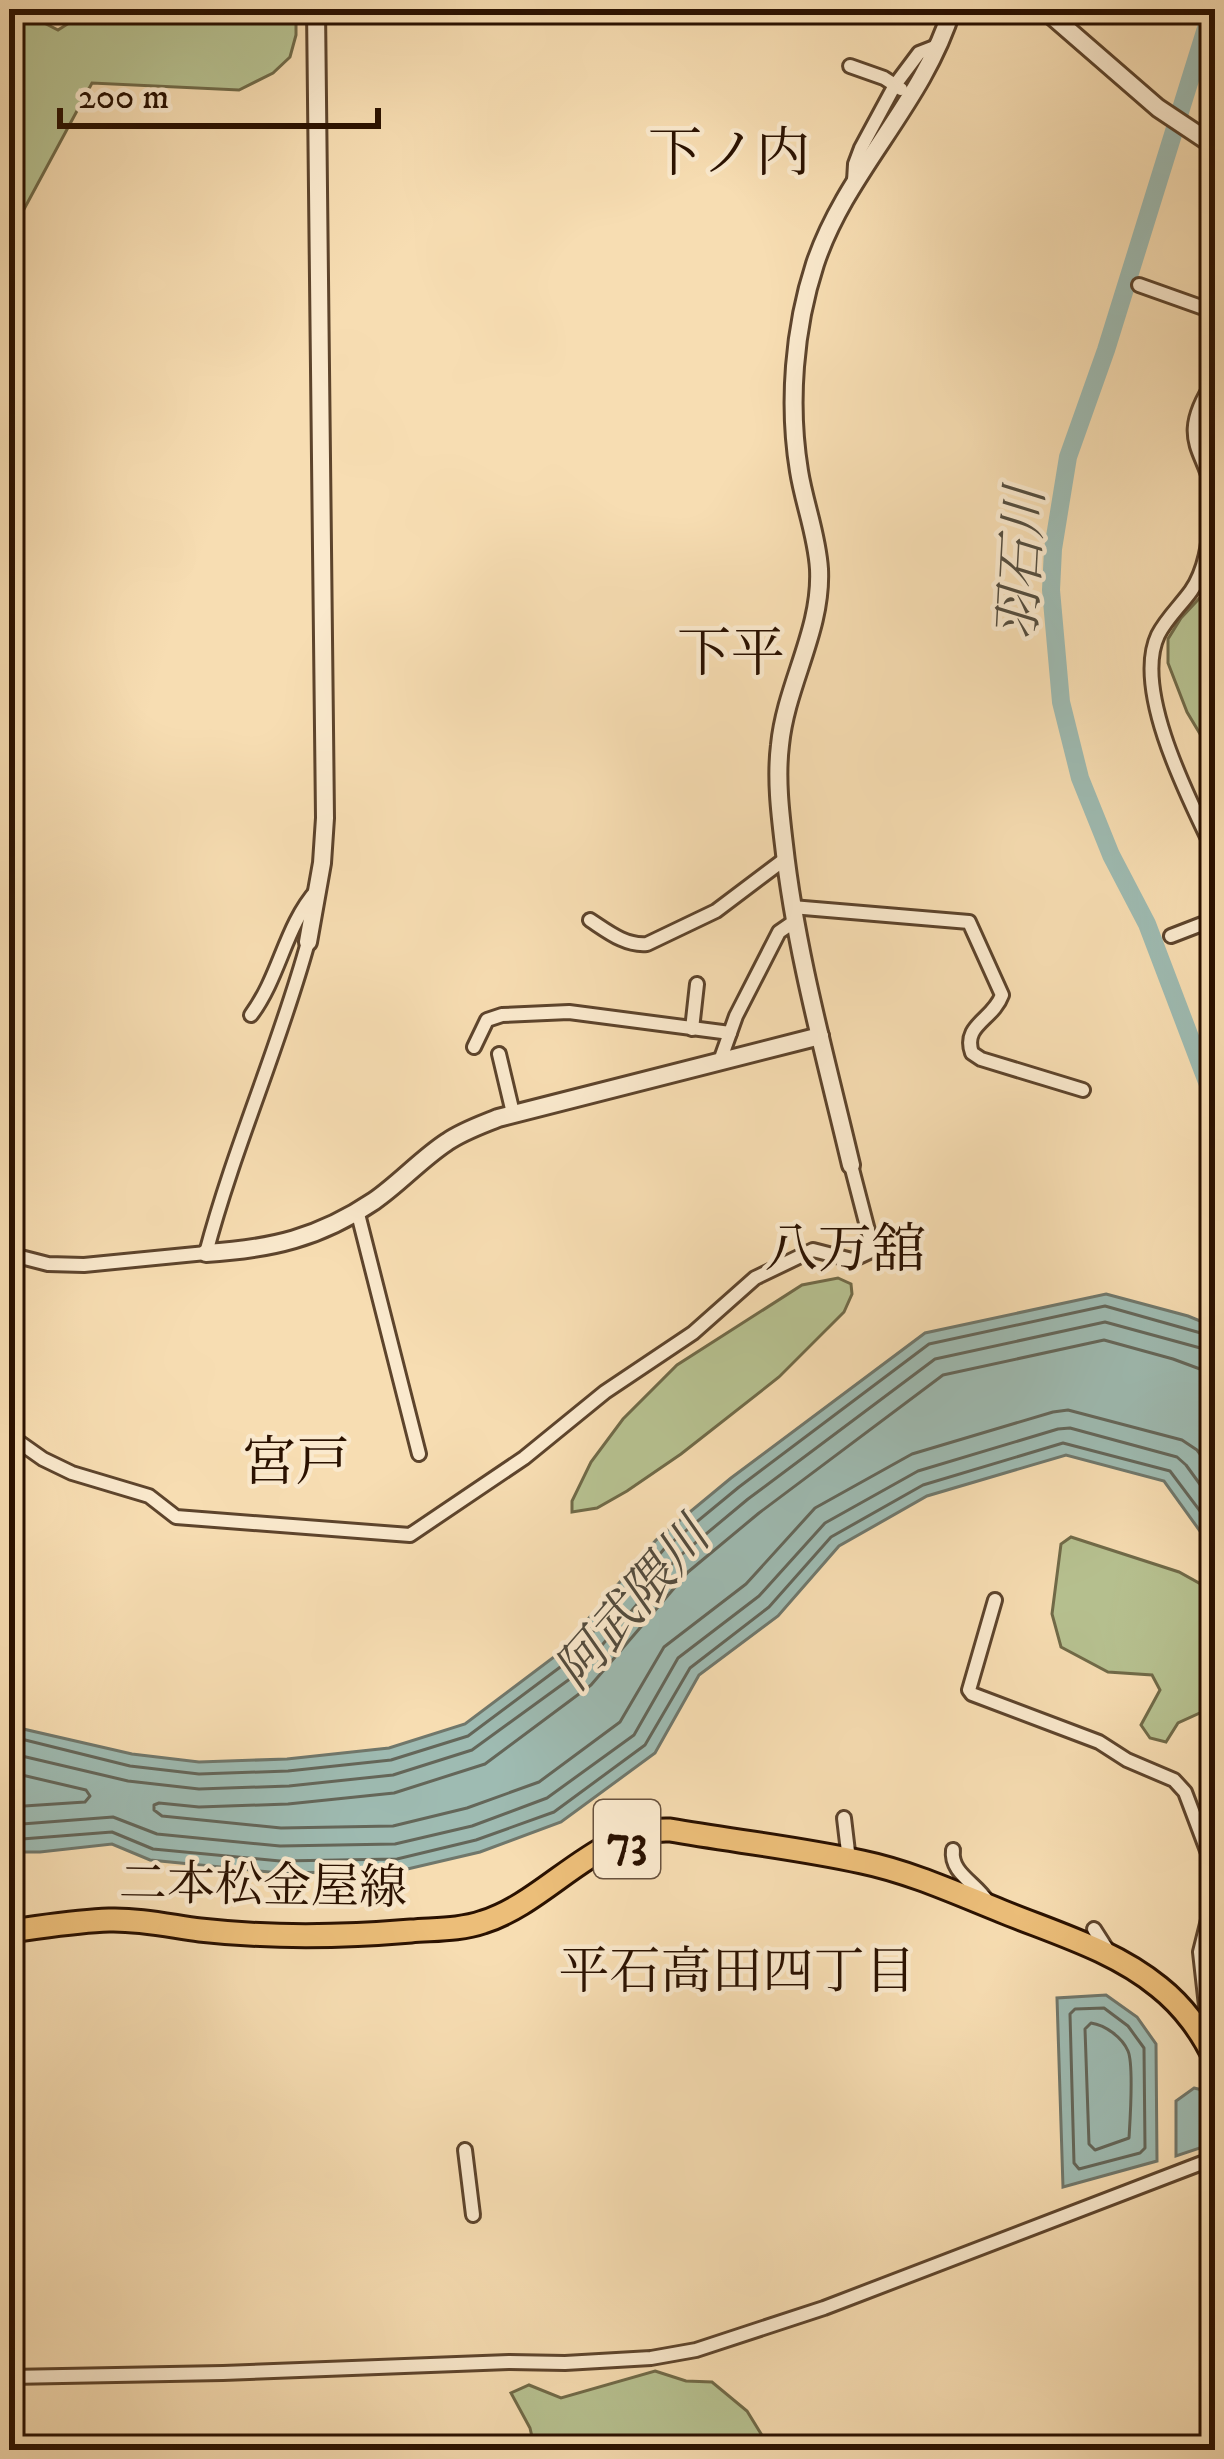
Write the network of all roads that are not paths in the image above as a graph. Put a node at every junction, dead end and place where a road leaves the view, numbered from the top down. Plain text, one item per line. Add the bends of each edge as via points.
1 (316, 9) edge
2 (952, 9) edge
3 (1044, 9) edge
4 (938, 46) junction
5 (850, 66) dead end
6 (895, 86) junction
7 (912, 96) junction
8 (1215, 146) edge
9 (854, 183) junction
10 (1139, 285) dead end
11 (1215, 312) edge
12 (1215, 380) edge
13 (1215, 853) edge
14 (785, 859) junction
15 (318, 889) junction
16 (793, 915) junction
17 (1215, 919) edge
18 (590, 920) dead end
19 (1171, 936) dead end
20 (308, 942) joint
21 (698, 984) dead end
22 (251, 1015) dead end
23 (692, 1029) junction
24 (730, 1033) junction
25 (820, 1036) junction
26 (474, 1048) dead end
27 (500, 1054) dead end
28 (720, 1061) junction
29 (1083, 1090) dead end
30 (513, 1113) junction
31 (851, 1165) joint
32 (358, 1210) junction
33 (206, 1252) junction
34 (10, 1259) edge
35 (9, 1435) edge
36 (419, 1454) dead end
37 (995, 1600) dead end
38 (844, 1818) dead end
39 (953, 1850) dead end
40 (849, 1860) junction
41 (990, 1907) junction
42 (1094, 1930) dead end
43 (9, 1931) edge
44 (1113, 1958) junction
45 (1213, 2055) edge
46 (465, 2150) dead end
47 (1215, 2158) edge
48 (472, 2215) dead end
49 (9, 2377) edge

1 - 15 street via 325,796
2 - 4 street
3 - 8 street
4 - 6 street via 919,53
4 - 7 street
5 - 6 street
6 - 7 street
6 - 9 street via 861,148
7 - 9 street
9 - 14 street via 815,266 794,387 799,472 819,568 816,613 780,742
10 - 11 street
12 - 13 street via 1193,441 1213,500 1204,561 1159,634 1150,679 1162,731
14 - 16 street
14 - 18 street via 736,899 646,944 626,942
15 - 20 street
15 - 22 street via 300,909
16 - 24 street
16 - 25 street
16 - 29 street via 969,922 1002,995 969,1034 971,1053
17 - 19 street
20 - 33 street
21 - 23 street
23 - 24 street
23 - 26 street via 568,1012 502,1015 488,1020
24 - 28 street
25 - 28 street
25 - 31 street
27 - 30 street
28 - 30 street
30 - 32 street via 451,1139
31 - 35 street via 869,1252 852,1260 813,1250 755,1278 693,1333 410,1535 176,1517 149,1496 72,1473
32 - 33 street via 285,1244
32 - 36 street
33 - 34 street via 84,1264
37 - 45 street via 972,1694 1099,1742 1185,1792 1214,1880 1200,1952
38 - 40 street
39 - 41 street via 952,1861
40 - 41 main road, 二本松金屋線 / 73
40 - 43 main road, 二本松金屋線 / 73 via 655,1829 606,1848 518,1907 464,1928 267,1936 111,1920
41 - 44 main road, 二本松金屋線 / 73
42 - 44 street
44 - 45 main road, 二本松金屋線 / 73 via 1181,2008
46 - 48 street
47 - 49 street via 824,2308 674,2354

